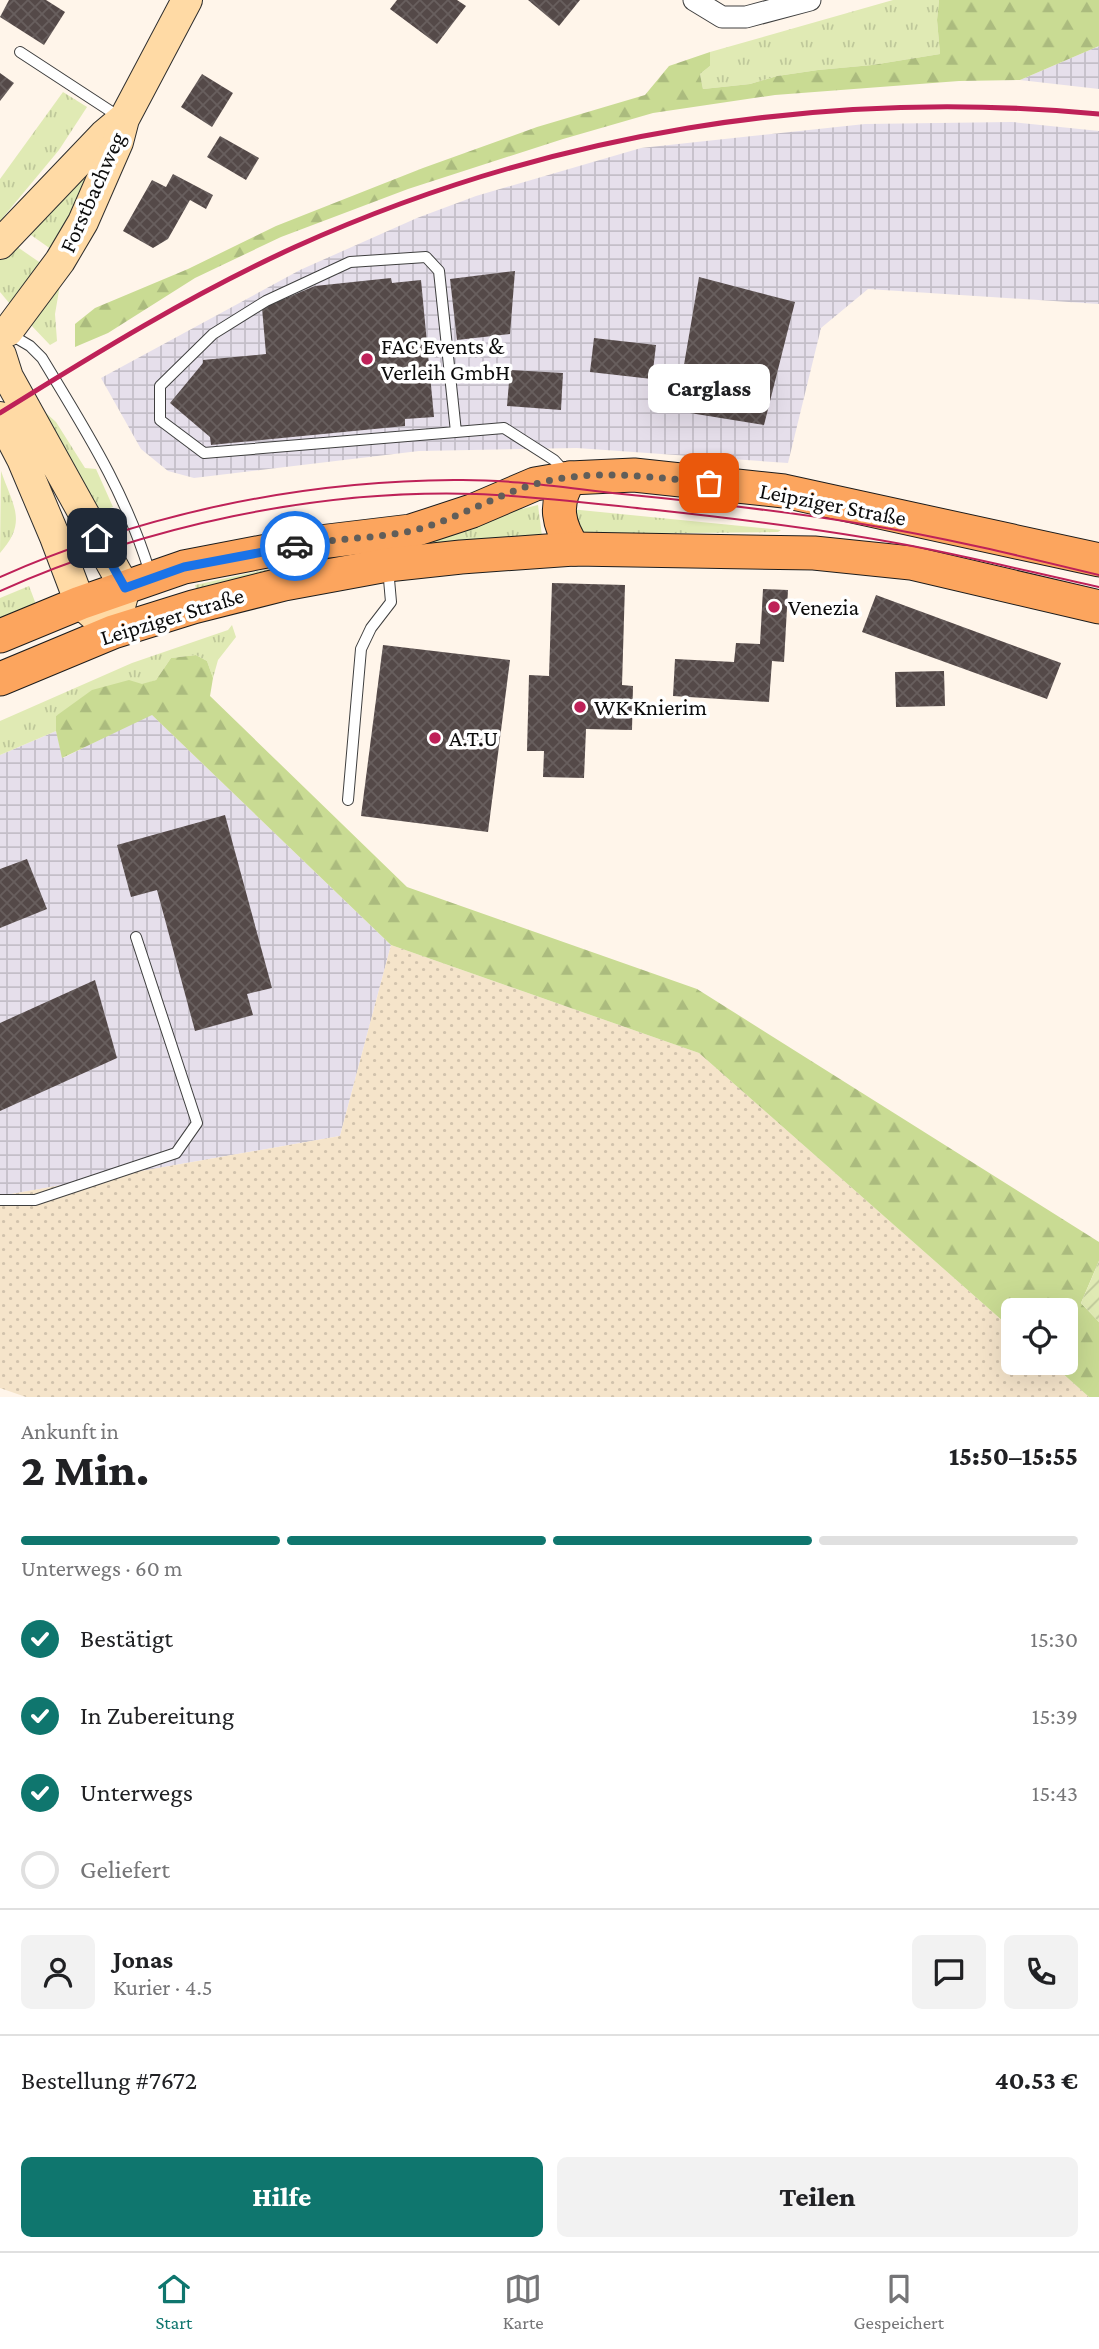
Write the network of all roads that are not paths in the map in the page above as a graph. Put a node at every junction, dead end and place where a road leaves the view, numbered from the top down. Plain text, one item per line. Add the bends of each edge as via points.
1 (187, 0) edge
2 (694, 0) edge
3 (810, 0) edge
4 (20, 52) dead end
5 (124, 119) junction
6 (0, 244) edge
7 (3, 338) edge
8 (0, 418) edge
9 (456, 432) junction
10 (570, 478) junction
11 (574, 550) junction
12 (1099, 560) edge
13 (387, 565) junction
14 (127, 601) junction
15 (79, 603) junction
16 (1099, 607) edge
17 (0, 636) edge
18 (0, 679) edge
19 (348, 800) dead end
20 (136, 937) dead end
21 (0, 1200) edge

1 - 5 street, Forstbachweg
2 - 3 street via 722,17 746,17
4 - 5 lane
5 - 6 street, Forstbachweg
5 - 7 street, Forstbachweg via 83,222
7 - 14 street via 8,377
7 - 14 lane via 30,346 42,358 129,511
8 - 15 street via 33,484
9 - 9 lane via 204,453 160,420 160,386 213,334 266,300 350,262 426,257 439,271
9 - 10 lane via 504,428 554,460
10 - 11 main road via 559,515 562,531
10 - 12 main road, Leipziger Straße via 634,475 784,491
10 - 14 main road, Leipziger Straße via 535,484 411,531 303,544 184,567
11 - 13 main road, Leipziger Straße
11 - 16 main road, Leipziger Straße via 814,553 911,562
13 - 14 main road, Leipziger Straße via 193,607
13 - 19 lane via 391,602 360,649
14 - 15 main road, Leipziger Straße
14 - 18 main road, Leipziger Straße
15 - 17 main road, Leipziger Straße
20 - 21 lane via 197,1124 176,1153 35,1200

